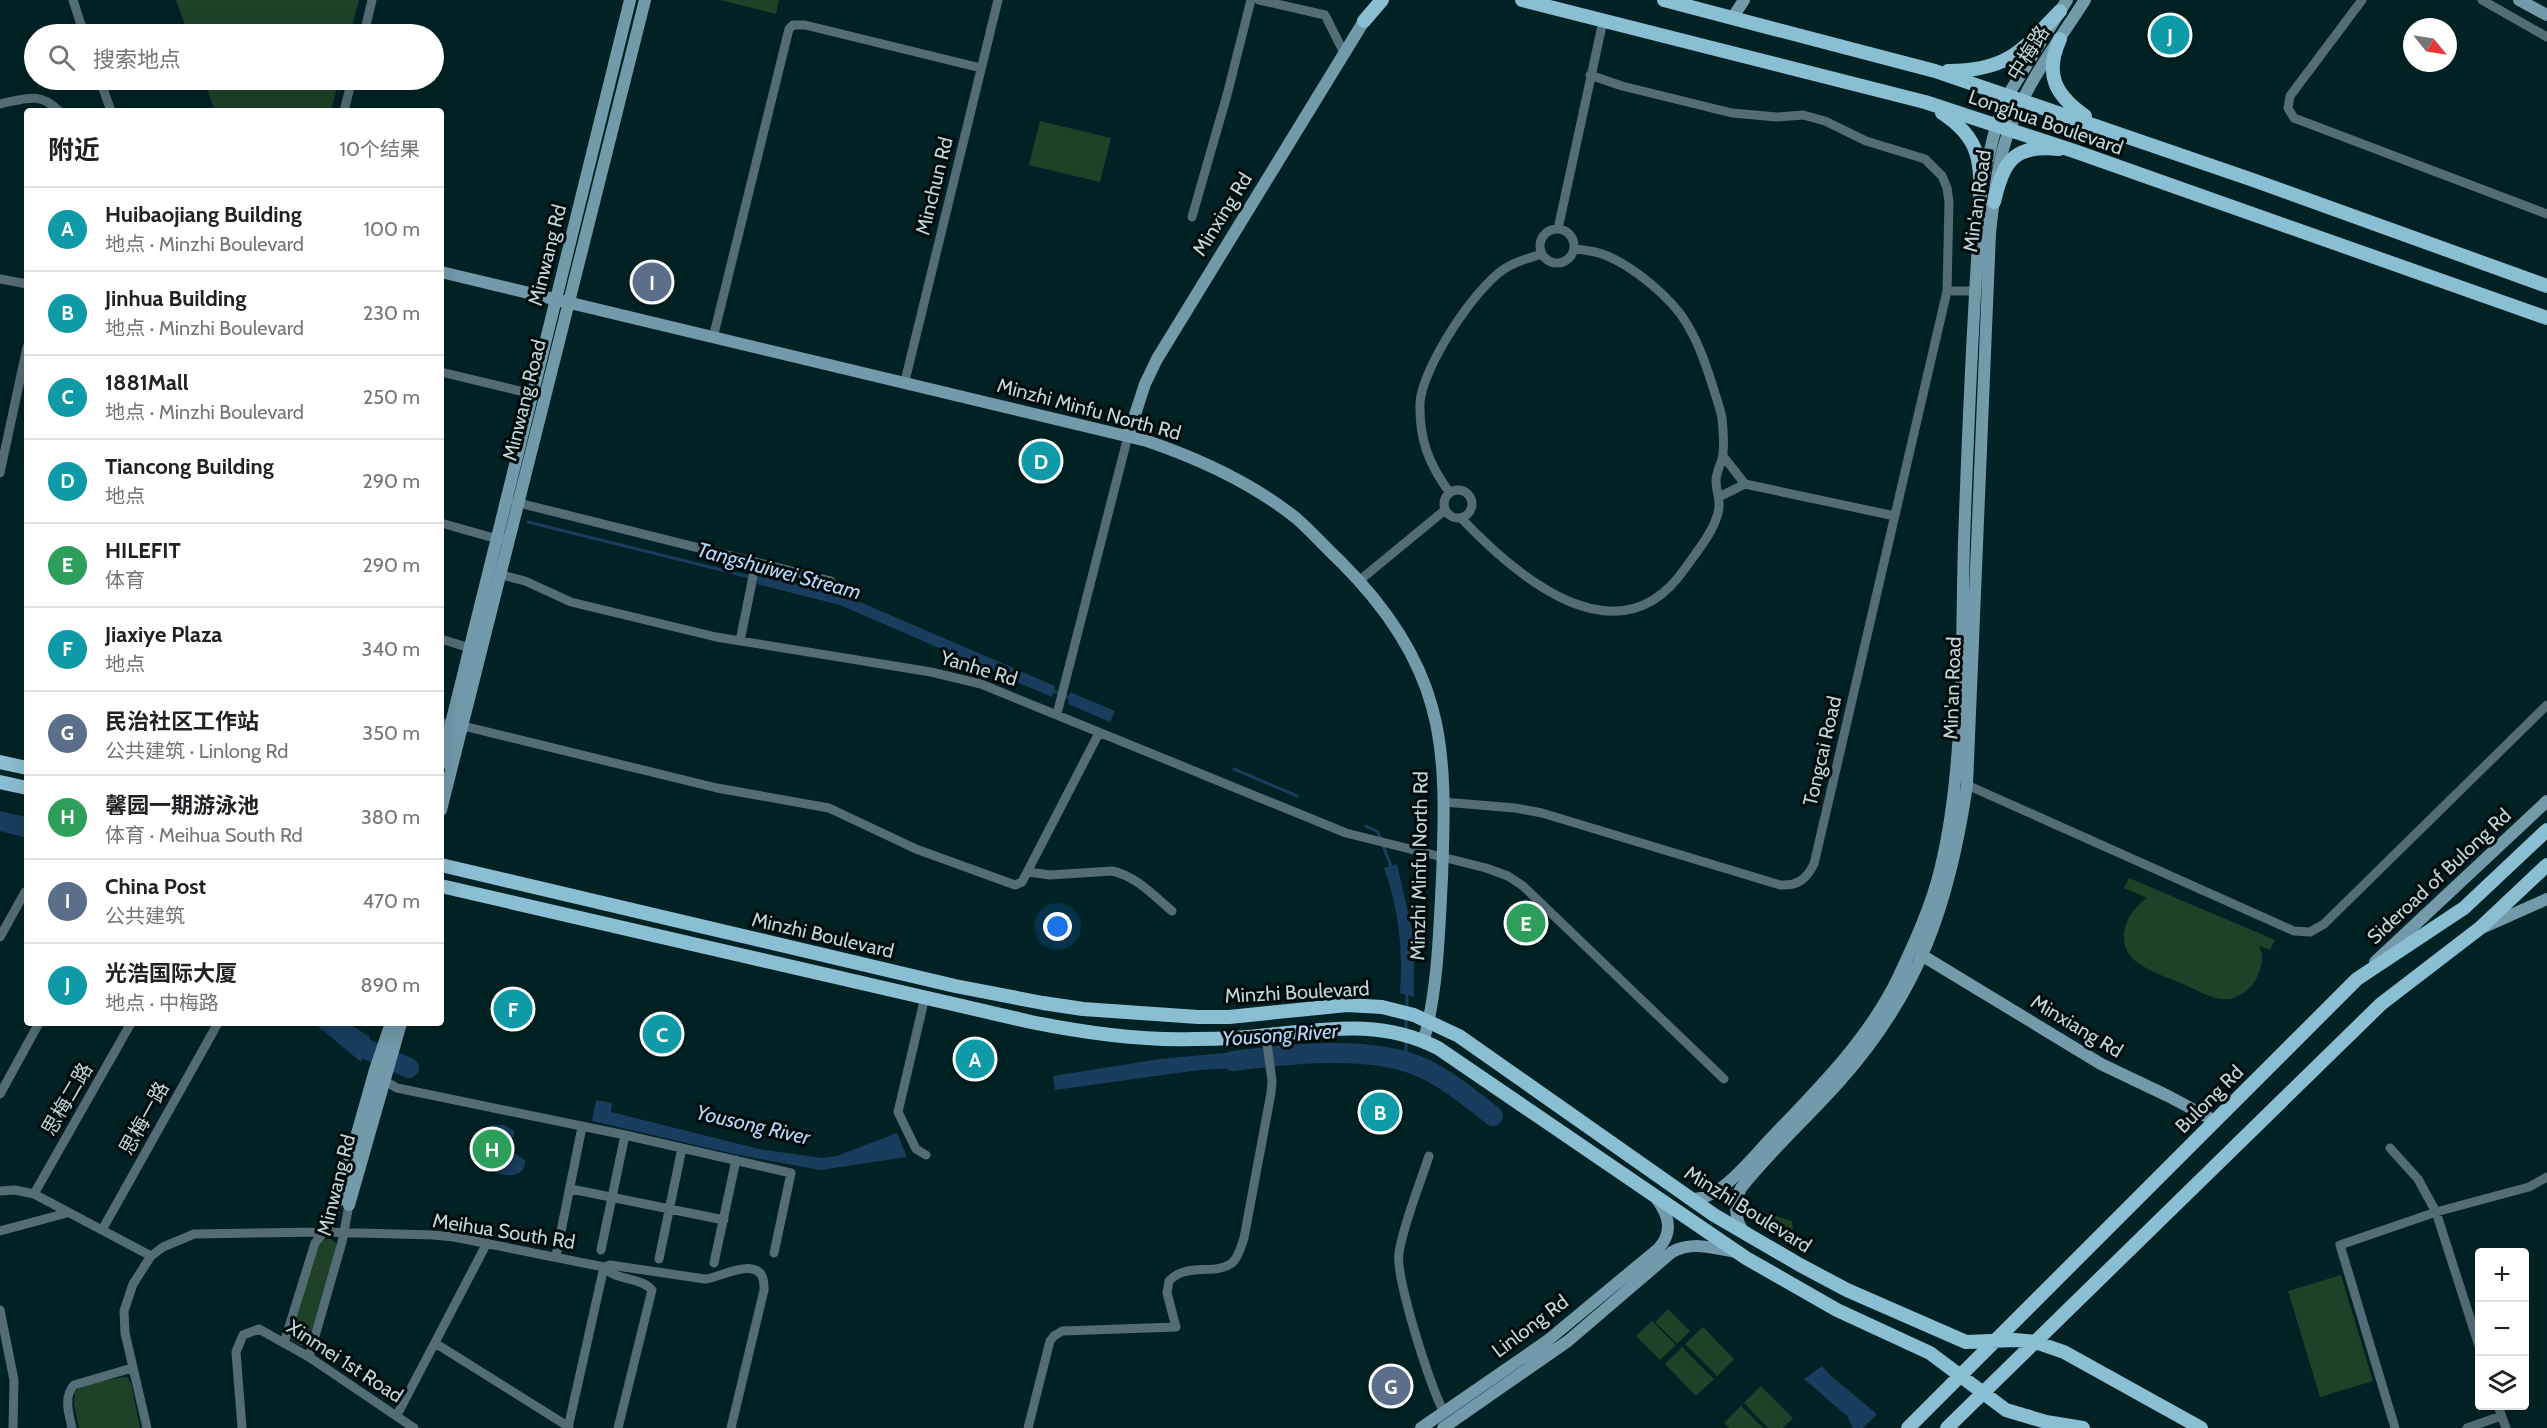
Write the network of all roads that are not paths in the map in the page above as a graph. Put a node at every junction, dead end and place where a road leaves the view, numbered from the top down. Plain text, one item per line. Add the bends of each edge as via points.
1 (73, 0) edge
2 (372, 0) edge
3 (630, 0) edge
4 (645, 0) edge
5 (998, 0) edge
6 (1251, 0) edge
7 (1259, 0) edge
8 (1368, 0) edge
9 (1382, 0) edge
10 (1522, 0) edge
11 (1664, 0) edge
12 (1744, 0) edge
13 (2085, 0) edge
14 (2362, 0) edge
15 (2482, 0) edge
16 (2519, 0) edge
17 (2064, 6) edge
18 (2547, 15) edge
19 (1733, 17) junction
20 (1365, 21) junction
21 (1604, 21) junction
22 (81, 24) edge
23 (366, 24) edge
24 (2547, 37) edge
25 (2060, 39) junction
26 (1344, 53) junction
27 (981, 68) junction
28 (1935, 71) junction
29 (1590, 75) junction
30 (104, 90) edge
31 (349, 90) edge
32 (2008, 95) junction
33 (2022, 99) junction
34 (1925, 102) junction
35 (0, 104) edge
36 (55, 108) edge
37 (110, 108) edge
38 (345, 108) edge
39 (2099, 126) junction
40 (2002, 128) junction
41 (2074, 151) junction
42 (1994, 202) junction
43 (1980, 207) junction
44 (2547, 214) edge
45 (1192, 217) dead end
46 (1558, 229) junction
47 (1574, 249) junction
48 (1542, 254) junction
49 (444, 273) edge
50 (0, 279) edge
51 (24, 283) edge
52 (2547, 286) edge
53 (1947, 291) junction
54 (1975, 291) junction
55 (556, 298) junction
56 (569, 303) junction
57 (2547, 318) edge
58 (713, 338) junction
59 (24, 361) edge
60 (444, 373) edge
61 (905, 381) junction
62 (532, 394) junction
63 (1128, 436) junction
64 (1723, 456) junction
65 (0, 473) edge
66 (1745, 484) junction
67 (1449, 493) junction
68 (1719, 497) junction
69 (512, 501) junction
70 (1445, 510) junction
71 (1894, 516) junction
72 (1461, 518) junction
73 (444, 524) edge
74 (497, 539) junction
75 (510, 542) junction
76 (755, 566) junction
77 (489, 572) junction
78 (502, 575) junction
79 (1360, 580) junction
80 (831, 581) dead end
81 (444, 640) edge
82 (740, 641) junction
83 (470, 648) junction
84 (2547, 705) edge
85 (1058, 711) junction
86 (451, 725) edge
87 (1100, 732) junction
88 (444, 752) edge
89 (0, 762) edge
90 (24, 767) edge
91 (0, 782) edge
92 (444, 784) edge
93 (1967, 785) junction
94 (24, 787) edge
95 (2547, 801) edge
96 (1443, 802) junction
97 (2547, 830) edge
98 (1442, 857) junction
99 (2547, 865) edge
100 (444, 866) edge
101 (1028, 872) junction
102 (444, 887) edge
103 (24, 896) edge
104 (2547, 899) edge
105 (1172, 911) dead end
106 (2480, 928) junction
107 (0, 937) edge
108 (1923, 956) junction
109 (2357, 979) junction
110 (925, 997) junction
111 (1429, 1021) junction
112 (37, 1026) edge
113 (129, 1026) edge
114 (216, 1026) edge
115 (391, 1026) edge
116 (399, 1026) edge
117 (1419, 1039) junction
118 (391, 1040) junction
119 (1267, 1043) junction
120 (379, 1075) junction
121 (1724, 1079) dead end
122 (0, 1094) edge
123 (2215, 1121) junction
124 (582, 1127) junction
125 (625, 1135) junction
126 (682, 1148) junction
127 (2390, 1148) dead end
128 (926, 1155) dead end
129 (1430, 1156) dead end
130 (736, 1160) junction
131 (1742, 1177) junction
132 (2547, 1177) edge
133 (571, 1189) junction
134 (0, 1191) edge
135 (34, 1194) junction
136 (612, 1197) junction
137 (1656, 1198) junction
138 (1688, 1198) junction
139 (344, 1203) junction
140 (669, 1210) junction
141 (2436, 1212) junction
142 (67, 1213) junction
143 (724, 1220) junction
144 (102, 1230) junction
145 (0, 1231) edge
146 (323, 1232) junction
147 (344, 1232) junction
148 (1746, 1235) junction
149 (487, 1244) junction
150 (600, 1250) dead end
151 (1736, 1252) junction
152 (774, 1253) dead end
153 (1662, 1253) junction
154 (152, 1256) junction
155 (556, 1256) junction
156 (659, 1259) dead end
157 (714, 1263) dead end
158 (604, 1267) junction
159 (0, 1310) edge
160 (2475, 1333) edge
161 (1994, 1341) junction
162 (2035, 1342) junction
163 (284, 1343) junction
164 (435, 1343) junction
165 (309, 1357) junction
166 (132, 1368) junction
167 (1960, 1376) junction
168 (1981, 1394) junction
169 (2499, 1410) edge
170 (1444, 1412) junction
171 (397, 1415) junction
172 (2501, 1416) junction
173 (13, 1428) edge
174 (72, 1428) edge
175 (147, 1428) edge
176 (242, 1428) edge
177 (414, 1428) edge
178 (568, 1428) edge
179 (618, 1428) edge
180 (731, 1428) edge
181 (1028, 1428) edge
182 (1421, 1428) edge
183 (1443, 1428) edge
184 (1908, 1428) edge
185 (1947, 1428) edge
186 (2083, 1428) edge
187 (2201, 1428) edge
188 (2395, 1428) edge
189 (2467, 1428) edge
190 (2506, 1428) edge

1 - 22 street
2 - 23 street
3 - 55 main road, Minwang Rd
4 - 56 main road, Minwang Road
5 - 27 street, Minchun Rd
6 - 45 street
7 - 26 street via 1325,15
8 - 20 main road
9 - 20 main road
10 - 21 main road, Longhua Boulevard
11 - 19 main road, Longhua Boulevard
12 - 19 main road
13 - 25 main road, 中梅路
14 - 44 street via 2290,96 2288,108 2294,118
15 - 24 street
16 - 18 main road
17 - 28 main road via 2023,50 2001,64
17 - 32 main road, 中梅路
19 - 28 main road, Longhua Boulevard
20 - 26 main road, Minxing Rd
21 - 29 street
21 - 34 main road, Longhua Boulevard
25 - 33 main road, 中梅路
25 - 39 main road via 2051,65 2055,85 2068,103
26 - 63 main road, Minxing Rd via 1157,359
27 - 58 street via 805,25 789,29
27 - 61 street, Minchun Rd
28 - 32 main road, Longhua Boulevard
29 - 46 street
29 - 53 street, Tongcai Road via 1732,113 1813,117 1866,141 1925,159 1942,176 1948,195
30 - 37 street
31 - 38 street
32 - 33 main road, Longhua Boulevard
32 - 40 main road, 中梅路
33 - 39 main road, Longhua Boulevard
33 - 40 main road, 中梅路
34 - 40 main road, Longhua Boulevard
34 - 43 main road via 1963,128 1978,152
35 - 36 street via 43,99
39 - 52 main road, Longhua Boulevard
40 - 41 main road, Longhua Boulevard
40 - 42 main road, Min'an Road
40 - 43 main road, Min'an Road via 1982,183
41 - 42 main road via 2054,148 2019,154 2000,174
41 - 57 main road, Longhua Boulevard
42 - 93 main road, Min'an Road
43 - 54 main road, Min'an Road
46 - 47 street via 1572,238
46 - 48 street via 1549,231 1542,239
47 - 48 street via 1563,262 1550,261
47 - 64 street via 1602,254 1624,264 1654,287 1686,322 1703,355 1722,418
48 - 67 street via 1503,270 1481,290 1442,347 1425,381 1420,402 1422,436 1434,471
49 - 55 main road, Minzhi Minfu North Rd
50 - 51 street
53 - 54 street
53 - 71 street, Tongcai Road
54 - 131 main road, Min'an Road via 1958,727 1952,813 1941,868 1897,981 1868,1029
55 - 56 main road, Minzhi Minfu North Rd
55 - 62 main road, Minwang Rd
56 - 58 main road, Minzhi Minfu North Rd
56 - 69 main road, Minwang Road
58 - 61 main road, Minzhi Minfu North Rd
59 - 65 street
60 - 62 street
61 - 63 main road, Minzhi Minfu North Rd
62 - 69 main road, Minwang Rd
63 - 79 main road, Minzhi Minfu North Rd via 1194,459 1247,485 1296,519
63 - 85 street
64 - 66 street
64 - 68 street via 1716,481
66 - 68 street
66 - 71 street
67 - 70 street via 1444,501
67 - 72 street via 1461,490 1471,498 1470,511
68 - 72 street via 1719,510 1708,534 1680,576 1659,598 1642,608 1622,612 1568,602 1497,554
69 - 74 main road, Minwang Rd
69 - 75 main road, Minwang Road
69 - 76 street
70 - 72 street via 1450,516
70 - 79 street
71 - 96 street, Tongcai Road via 1814,864 1801,882 1779,885 1528,809
73 - 74 street
74 - 75 street
74 - 77 main road, Minwang Rd
75 - 78 main road, Minwang Road
76 - 80 street
76 - 82 street
77 - 78 street, Yanhe Rd
77 - 83 main road, Minwang Rd
78 - 82 street, Yanhe Rd via 571,602
78 - 86 main road, Minwang Road
79 - 96 main road, Minzhi Minfu North Rd via 1412,656 1433,708
81 - 83 street
82 - 85 street, Yanhe Rd via 959,678
83 - 86 main road, Minwang Rd
84 - 93 street via 2324,924 2310,932 2294,931
85 - 87 street, Yanhe Rd
86 - 88 main road, Minwang Rd
86 - 92 main road, Minwang Road
86 - 101 street via 717,788 829,808 916,849 1015,885 1021,884
87 - 98 street, Yanhe Rd via 1326,825 1368,840
87 - 101 street
89 - 90 main road
91 - 94 main road
93 - 108 main road, Min'an Road via 1953,863
95 - 109 main road, Sideroad of Bulong Rd
96 - 98 main road, Minzhi Minfu North Rd
97 - 109 main road, Bulong Rd via 2464,908
98 - 111 main road, Minzhi Minfu North Rd via 1436,984
98 - 121 street, Yanhe Rd via 1486,868 1522,886
99 - 106 main road
100 - 111 main road, Minzhi Boulevard via 955,986 1053,1005 1198,1017 1347,1005 1397,1011
101 - 105 street via 1121,873
102 - 110 main road, Minzhi Boulevard
103 - 107 street
104 - 106 main road
106 - 162 main road via 2381,1004
108 - 123 main road, Minxiang Rd via 2101,1064
108 - 131 main road, Min'an Road via 1889,1019 1866,1050 1841,1080
109 - 123 main road, Bulong Rd
110 - 119 main road, Minzhi Boulevard via 1086,1033
110 - 128 street via 898,1112 916,1149
111 - 117 main road, Minzhi Minfu North Rd
111 - 138 main road, Minzhi Boulevard via 1459,1036
112 - 122 street
113 - 135 street, 思梅二路
114 - 144 street, 思梅一路
115 - 118 main road, Minwang Rd
116 - 118 main road, Minwang Rd
117 - 119 main road, Minzhi Boulevard via 1397,1032 1337,1027
117 - 137 main road, Minzhi Boulevard via 1512,1097
118 - 120 main road, Minwang Rd
119 - 181 street via 1271,1098 1238,1255 1225,1266 1173,1276 1167,1293 1176,1327 1062,1331 1054,1336
120 - 124 street via 397,1088
120 - 139 main road, Minwang Rd
123 - 161 main road, Bulong Rd
124 - 125 street
124 - 133 street
125 - 126 street
125 - 136 street
126 - 130 street
126 - 140 street
127 - 141 street via 2418,1179
129 - 170 street via 1400,1248 1398,1269 1434,1394
130 - 143 street
130 - 152 street via 791,1173
131 - 138 main road via 1701,1199
131 - 148 main road via 1736,1209
132 - 141 street via 2529,1187
133 - 136 street
133 - 155 street
134 - 135 street
135 - 142 street
136 - 140 street
136 - 150 street
137 - 151 main road, Minzhi Boulevard
137 - 153 main road via 1669,1225
138 - 148 main road, Minzhi Boulevard
139 - 146 street, Minwang Rd
139 - 147 street, Minwang Rd
140 - 143 street
140 - 156 street
141 - 160 street
141 - 188 street via 2340,1245
142 - 144 street
142 - 145 street
143 - 157 street
144 - 154 street
146 - 147 street, Meihua South Rd
146 - 154 street, Meihua South Rd via 198,1233
146 - 163 street, Minwang Rd via 315,1243
147 - 149 street, Meihua South Rd via 433,1235
147 - 165 street, Minwang Rd
148 - 161 main road, Minzhi Boulevard via 1923,1325 1966,1342
149 - 155 street, Meihua South Rd
149 - 164 street
151 - 153 main road via 1695,1245
151 - 167 main road, Minzhi Boulevard via 1838,1310 1930,1353
153 - 170 main road, Linlong Rd via 1547,1341
153 - 183 main road, Linlong Rd via 1573,1337
154 - 166 street via 133,1284 124,1311 124,1334
155 - 158 street, Meihua South Rd
158 - 178 street
158 - 179 street via 608,1273 652,1290
158 - 180 street via 610,1264 705,1278 734,1269 749,1269 763,1278 764,1290
159 - 173 street via 14,1380
161 - 162 main road, Minzhi Boulevard
161 - 167 main road, Bulong Rd
162 - 168 main road
162 - 187 main road, Minzhi Boulevard via 2064,1352
163 - 165 street, Xinmei 1st Road
163 - 176 street, Xinmei 1st Road via 259,1329 248,1332 238,1344
164 - 171 street
164 - 178 street
165 - 171 street, Xinmei 1st Road
166 - 174 street via 74,1385 68,1397
166 - 175 street
167 - 168 main road, Minzhi Boulevard
167 - 184 main road, Bulong Rd
168 - 185 main road
168 - 186 main road, Minzhi Boulevard via 2006,1410
169 - 172 street
170 - 182 main road, Linlong Rd
171 - 177 street, Xinmei 1st Road
172 - 189 street
172 - 190 street

